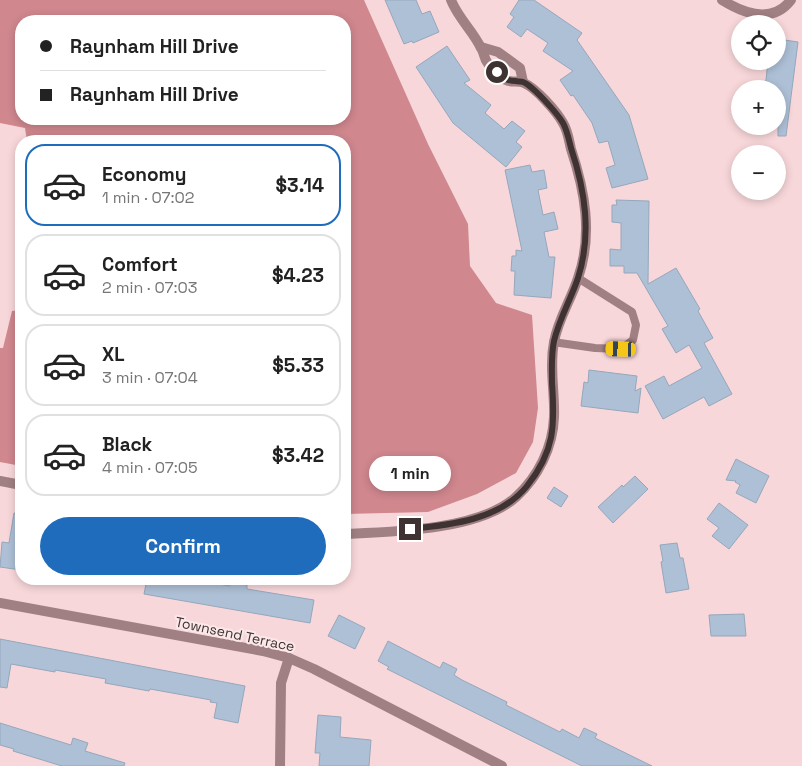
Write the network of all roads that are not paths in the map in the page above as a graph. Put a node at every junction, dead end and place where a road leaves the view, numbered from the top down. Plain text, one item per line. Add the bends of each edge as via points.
1 (451, 0) edge
2 (722, 0) edge
3 (791, 0) edge
4 (481, 47) junction
5 (523, 82) junction
6 (578, 278) junction
7 (554, 342) junction
8 (0, 481) edge
9 (15, 483) edge
10 (351, 534) edge
11 (0, 603) edge
12 (289, 658) junction
13 (280, 766) edge
14 (502, 766) edge

1 - 4 street
2 - 3 street via 750,14 763,15 775,12
4 - 5 street via 498,52 520,68
4 - 5 street via 487,63 506,80
5 - 6 street via 564,124 580,177 586,222 585,248
6 - 7 street
6 - 7 lane via 632,312 636,325 633,340 621,349
7 - 10 street via 551,441 541,466 515,498 494,511 458,523
8 - 9 street
11 - 12 street, Townsend Terrace
12 - 13 street via 281,683
12 - 14 street, Townsend Terrace

